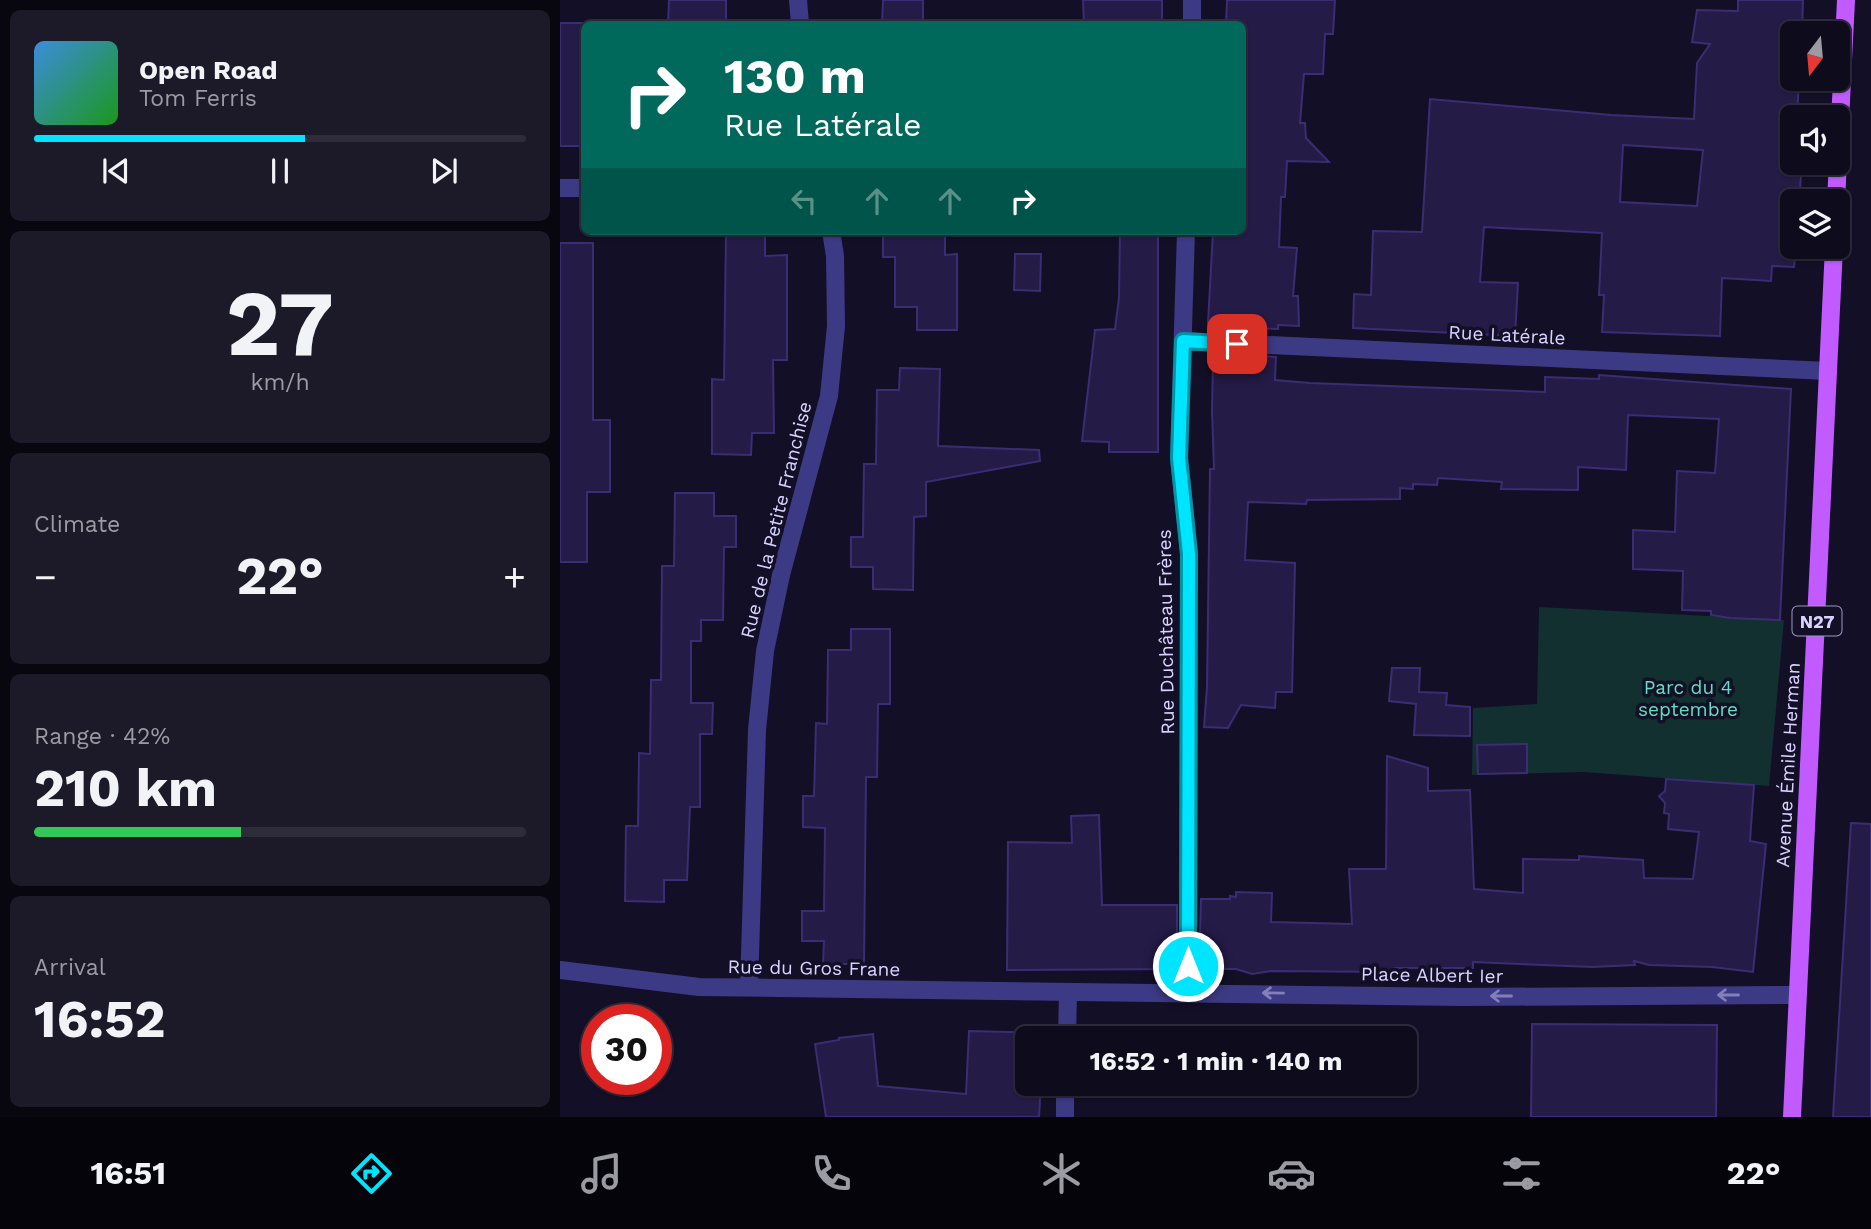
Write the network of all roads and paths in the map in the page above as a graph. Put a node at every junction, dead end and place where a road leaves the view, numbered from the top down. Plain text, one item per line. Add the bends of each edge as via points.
1 (799, 0) edge
2 (1192, 0) edge
3 (1846, 0) edge
4 (800, 21) edge
5 (1192, 21) edge
6 (560, 188) edge
7 (581, 188) edge
8 (1837, 189) edge
9 (832, 235) edge
10 (1186, 235) edge
11 (1834, 259) edge
12 (1183, 341) junction
13 (1829, 372) junction
14 (560, 970) edge
15 (749, 987) junction
16 (1188, 992) junction
17 (1068, 993) junction
18 (1797, 996) junction
19 (1067, 1026) edge
20 (1065, 1096) edge
21 (1065, 1117) edge
22 (1792, 1117) edge

1 - 4 street
2 - 5 street
3 - 8 main road
6 - 7 street
9 - 15 street, Rue de la Petite Franchise via 836,326 829,396 765,651 757,730
10 - 12 street, Rue Duchâteau Frères
11 - 13 main road, Avenue Émile Herman / N27
12 - 13 street, Rue Latérale
12 - 16 street, Rue Duchâteau Frères via 1179,458 1189,554
13 - 18 main road, Avenue Émile Herman / N27
14 - 15 street, Rue du Gros Frane via 699,987
15 - 17 street, Rue du Gros Frane
16 - 17 street, Place Albert Ier
18 -> 16 street, Place Albert Ier
17 - 19 street
18 - 22 main road, Avenue Émile Herman / N27
20 - 21 street

